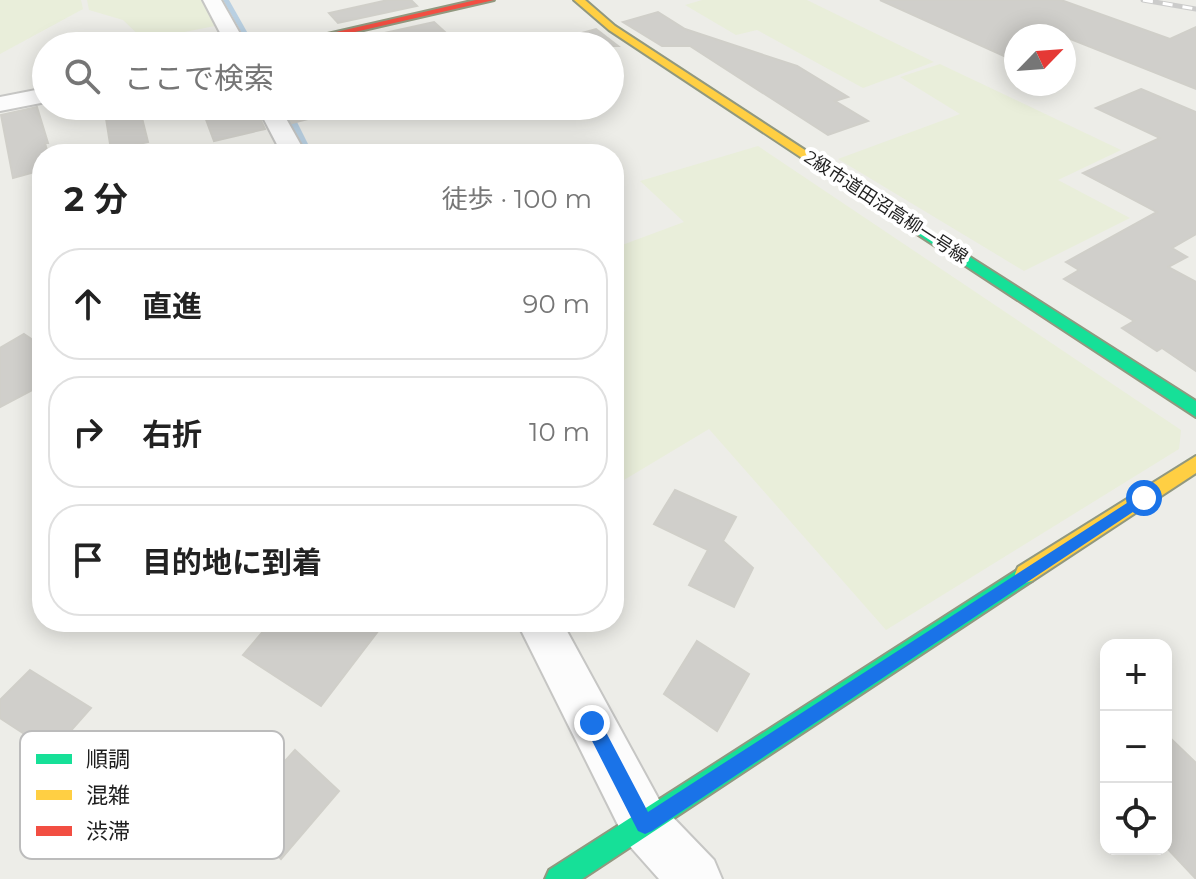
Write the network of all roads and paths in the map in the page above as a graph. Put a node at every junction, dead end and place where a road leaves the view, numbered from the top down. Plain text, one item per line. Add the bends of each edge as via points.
1 (212, 0) edge
2 (489, 0) edge
3 (579, 0) edge
4 (229, 32) edge
5 (344, 32) edge
6 (619, 32) edge
7 (624, 36) edge
8 (32, 98) edge
9 (0, 104) edge
10 (276, 120) edge
11 (289, 144) edge
12 (1196, 410) edge
13 (1196, 463) edge
14 (544, 632) edge
15 (645, 825) junction
16 (558, 879) edge
17 (695, 879) edge

1 - 4 street
2 - 5 street
3 - 6 street, 2級市道田沼高柳一号線
7 - 12 street, 2級市道田沼高柳一号線
8 - 9 street
10 - 11 street
13 - 15 street
14 - 15 street
15 - 16 street
15 - 17 street

